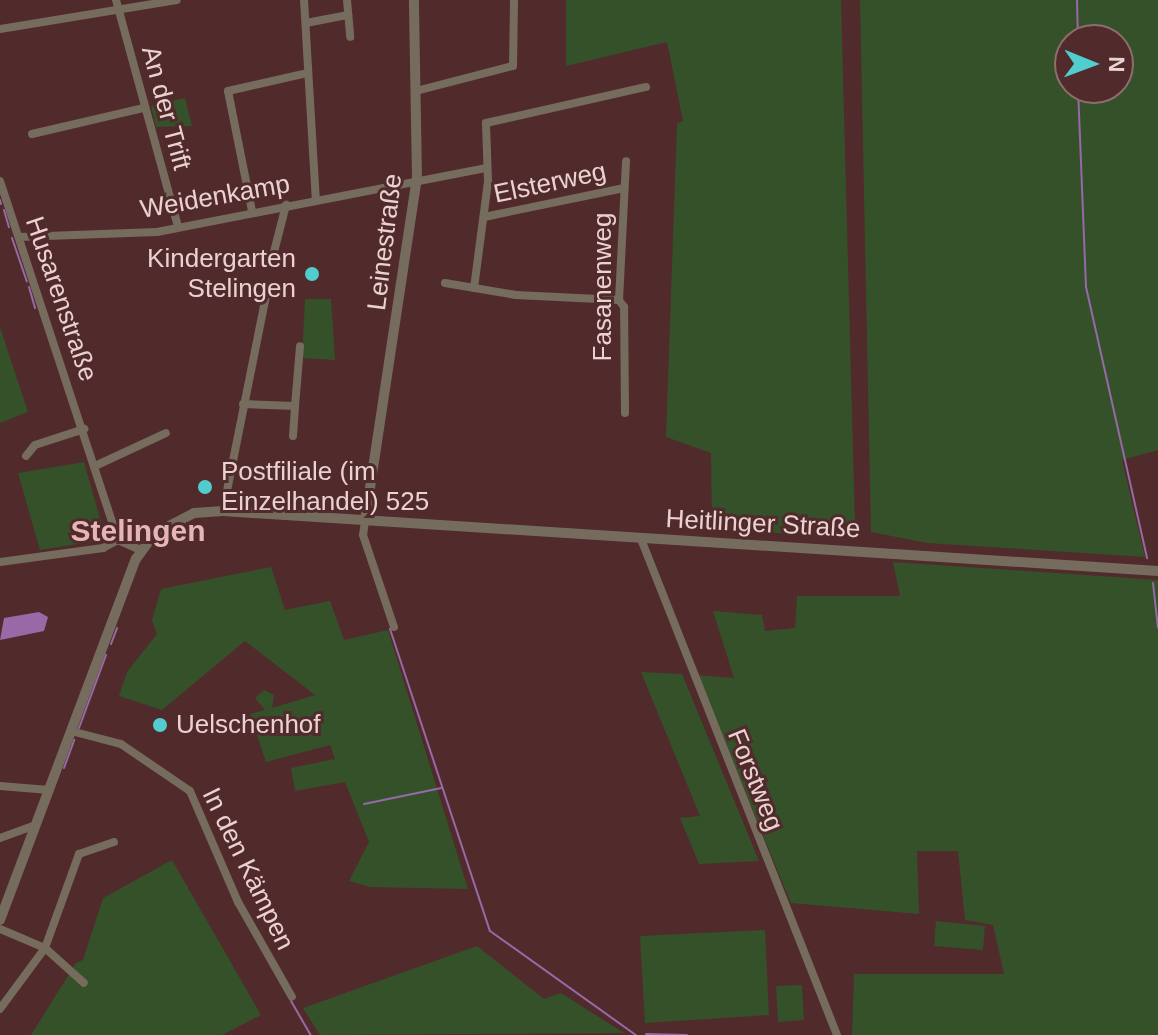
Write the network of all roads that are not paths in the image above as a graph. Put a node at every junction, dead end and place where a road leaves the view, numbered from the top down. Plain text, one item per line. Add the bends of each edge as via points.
1 (116, 0) edge
2 (177, 0) edge
3 (304, 0) edge
4 (347, 0) edge
5 (414, 0) edge
6 (514, 0) edge
7 (120, 13) junction
8 (348, 15) junction
9 (306, 23) junction
10 (0, 29) edge
11 (350, 37) dead end
12 (308, 73) junction
13 (646, 87) dead end
14 (416, 91) junction
15 (144, 108) junction
16 (32, 134) dead end
17 (626, 161) dead end
18 (487, 168) junction
19 (417, 178) junction
20 (0, 181) edge
21 (624, 188) junction
22 (316, 200) junction
23 (286, 205) junction
24 (252, 211) junction
25 (484, 217) junction
26 (178, 227) junction
27 (19, 237) junction
28 (274, 252) dead end
29 (445, 283) dead end
30 (474, 288) junction
31 (266, 295) dead end
32 (619, 300) junction
33 (300, 346) dead end
34 (243, 404) junction
35 (295, 406) junction
36 (625, 413) dead end
37 (84, 429) junction
38 (166, 433) dead end
39 (293, 436) dead end
40 (26, 456) dead end
41 (95, 466) junction
42 (223, 511) junction
43 (370, 521) junction
44 (641, 539) junction
45 (118, 540) junction
46 (140, 550) junction
47 (0, 562) edge
48 (1158, 571) edge
49 (394, 627) dead end
50 (71, 731) junction
51 (0, 786) edge
52 (49, 790) junction
53 (36, 825) junction
54 (0, 838) edge
55 (114, 842) dead end
56 (0, 920) edge
57 (0, 929) edge
58 (45, 948) junction
59 (84, 983) dead end
60 (292, 997) dead end
61 (0, 1009) edge
62 (837, 1035) edge

1 - 7 street, An der Trift
2 - 7 street
3 - 9 street
4 - 8 street
5 - 14 street, Leinestraße
6 - 14 street via 513,66
7 - 10 street via 99,16 87,11
7 - 15 street, An der Trift
8 - 9 street
8 - 11 street
9 - 12 street
12 - 22 street
12 - 24 street via 228,91
13 - 18 street via 486,123
14 - 19 street, Leinestraße
15 - 16 street
15 - 26 street, An der Trift
17 - 21 street, Fasanenweg
18 - 19 street, Weidenkamp
18 - 25 street
19 - 22 street, Weidenkamp
19 - 43 street, Leinestraße
20 - 27 street, Husarenstraße
21 - 25 street, Elsterweg
21 - 32 street, Fasanenweg
22 - 23 street, Weidenkamp
23 - 24 street, Weidenkamp
23 - 28 street
24 - 26 street, Weidenkamp
25 - 30 street
26 - 27 street, Weidenkamp
27 - 37 street, Husarenstraße
29 - 30 street
30 - 32 street
31 - 34 street
32 - 36 street, Fasanenweg via 624,307
33 - 35 street
34 - 35 street
34 - 42 street
35 - 39 street
37 - 40 street via 35,445
37 - 41 street, Husarenstraße
38 - 41 street
41 - 45 street, Husarenstraße
42 - 43 street, Heitlinger Straße
42 - 46 street, Heitlinger Straße via 203,511 175,521
43 - 44 street, Heitlinger Straße
43 - 49 street via 363,535
44 - 48 street, Heitlinger Straße
44 - 62 street, Forstweg
45 - 46 street
45 - 47 street via 103,548
46 - 50 street
50 - 52 street
50 - 60 street, In den Kämpen via 121,744 190,791 238,902
51 - 52 street
52 - 53 street
53 - 54 street
53 - 56 street
55 - 58 street via 79,854
57 - 58 street
58 - 59 street
58 - 61 street

